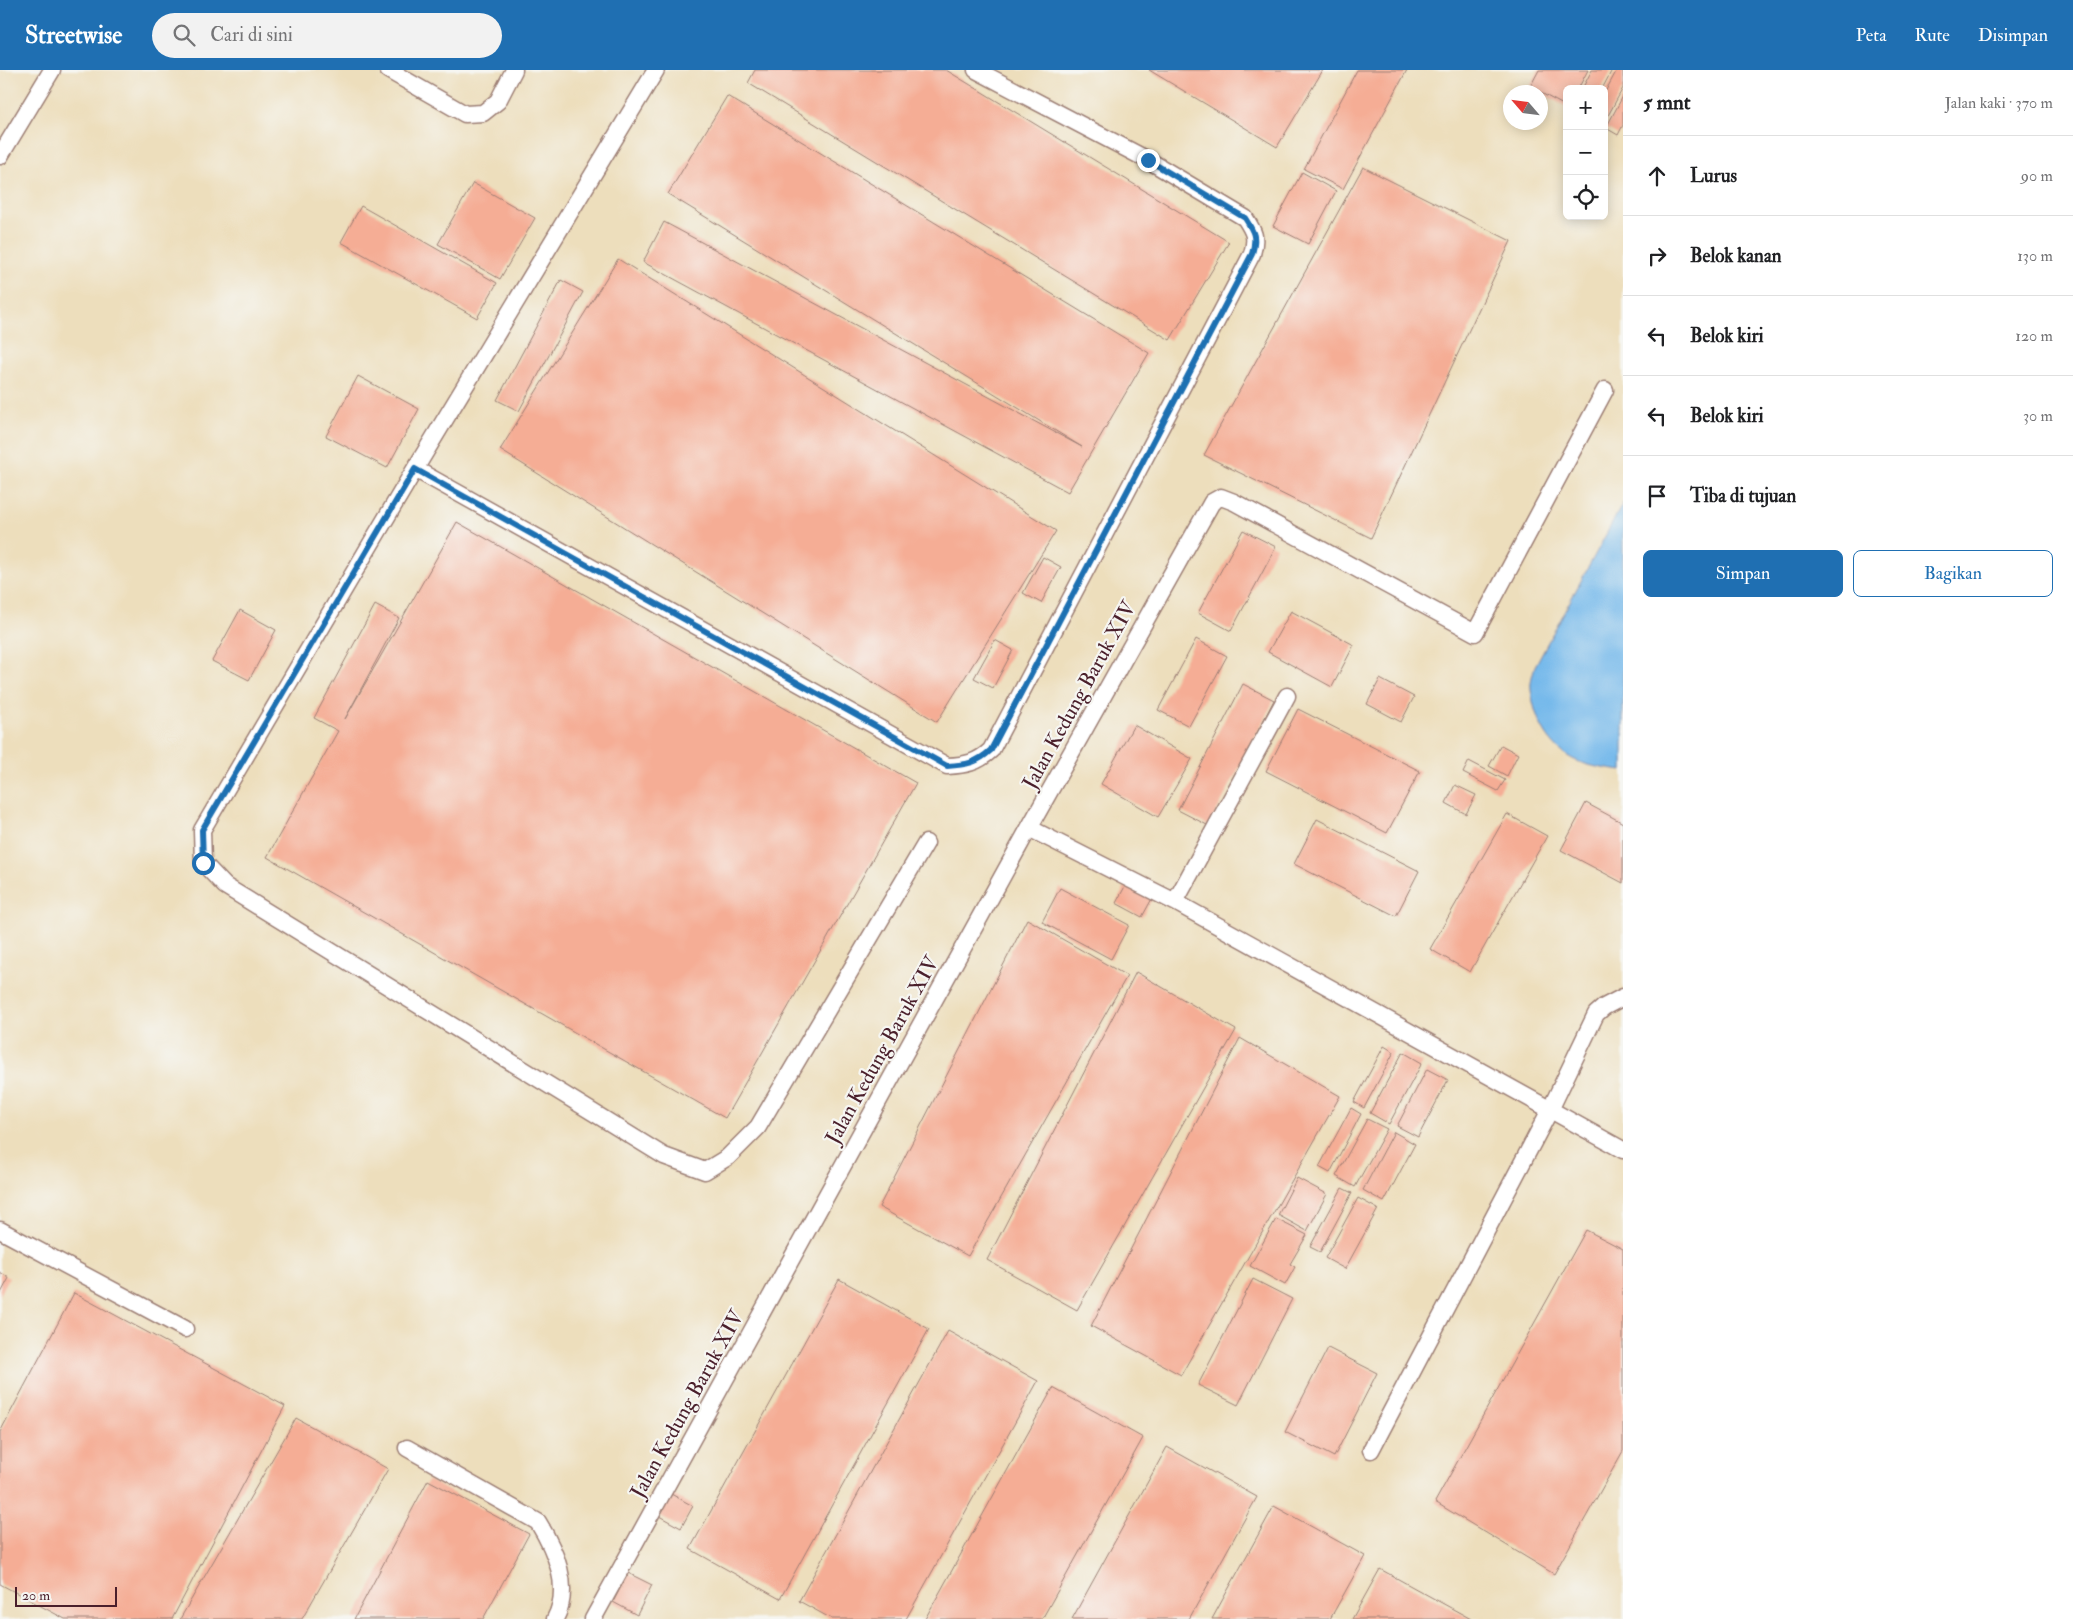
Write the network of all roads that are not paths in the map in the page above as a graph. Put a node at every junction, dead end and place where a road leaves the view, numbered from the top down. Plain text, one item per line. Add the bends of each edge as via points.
1 (52, 70) edge
2 (388, 70) edge
3 (514, 70) edge
4 (656, 70) edge
5 (976, 70) edge
6 (0, 156) edge
7 (1605, 390) dead end
8 (415, 469) junction
9 (1287, 696) dead end
10 (1029, 828) junction
11 (926, 843) dead end
12 (1174, 902) junction
13 (1623, 997) edge
14 (1550, 1110) junction
15 (1623, 1150) edge
16 (0, 1230) edge
17 (185, 1328) dead end
18 (407, 1448) dead end
19 (1371, 1450) dead end
20 (555, 1619) edge
21 (592, 1619) edge

1 - 6 lane
2 - 3 lane via 465,114 483,113 498,101
4 - 8 lane
5 - 8 lane via 1148,160 1245,218 1256,241 991,750 981,759 947,766
7 - 10 lane, Jalan Kedung Baruk XIV via 1474,633 1234,502 1222,497 1212,502
8 - 11 lane via 202,830 203,863 225,886 664,1156 705,1171 728,1157 758,1127
9 - 12 lane
10 - 12 lane
10 - 21 lane, Jalan Kedung Baruk XIV
12 - 14 lane
13 - 14 lane via 1596,1014
14 - 15 lane
14 - 19 lane
16 - 17 lane
18 - 20 lane via 538,1522 559,1562 562,1592

